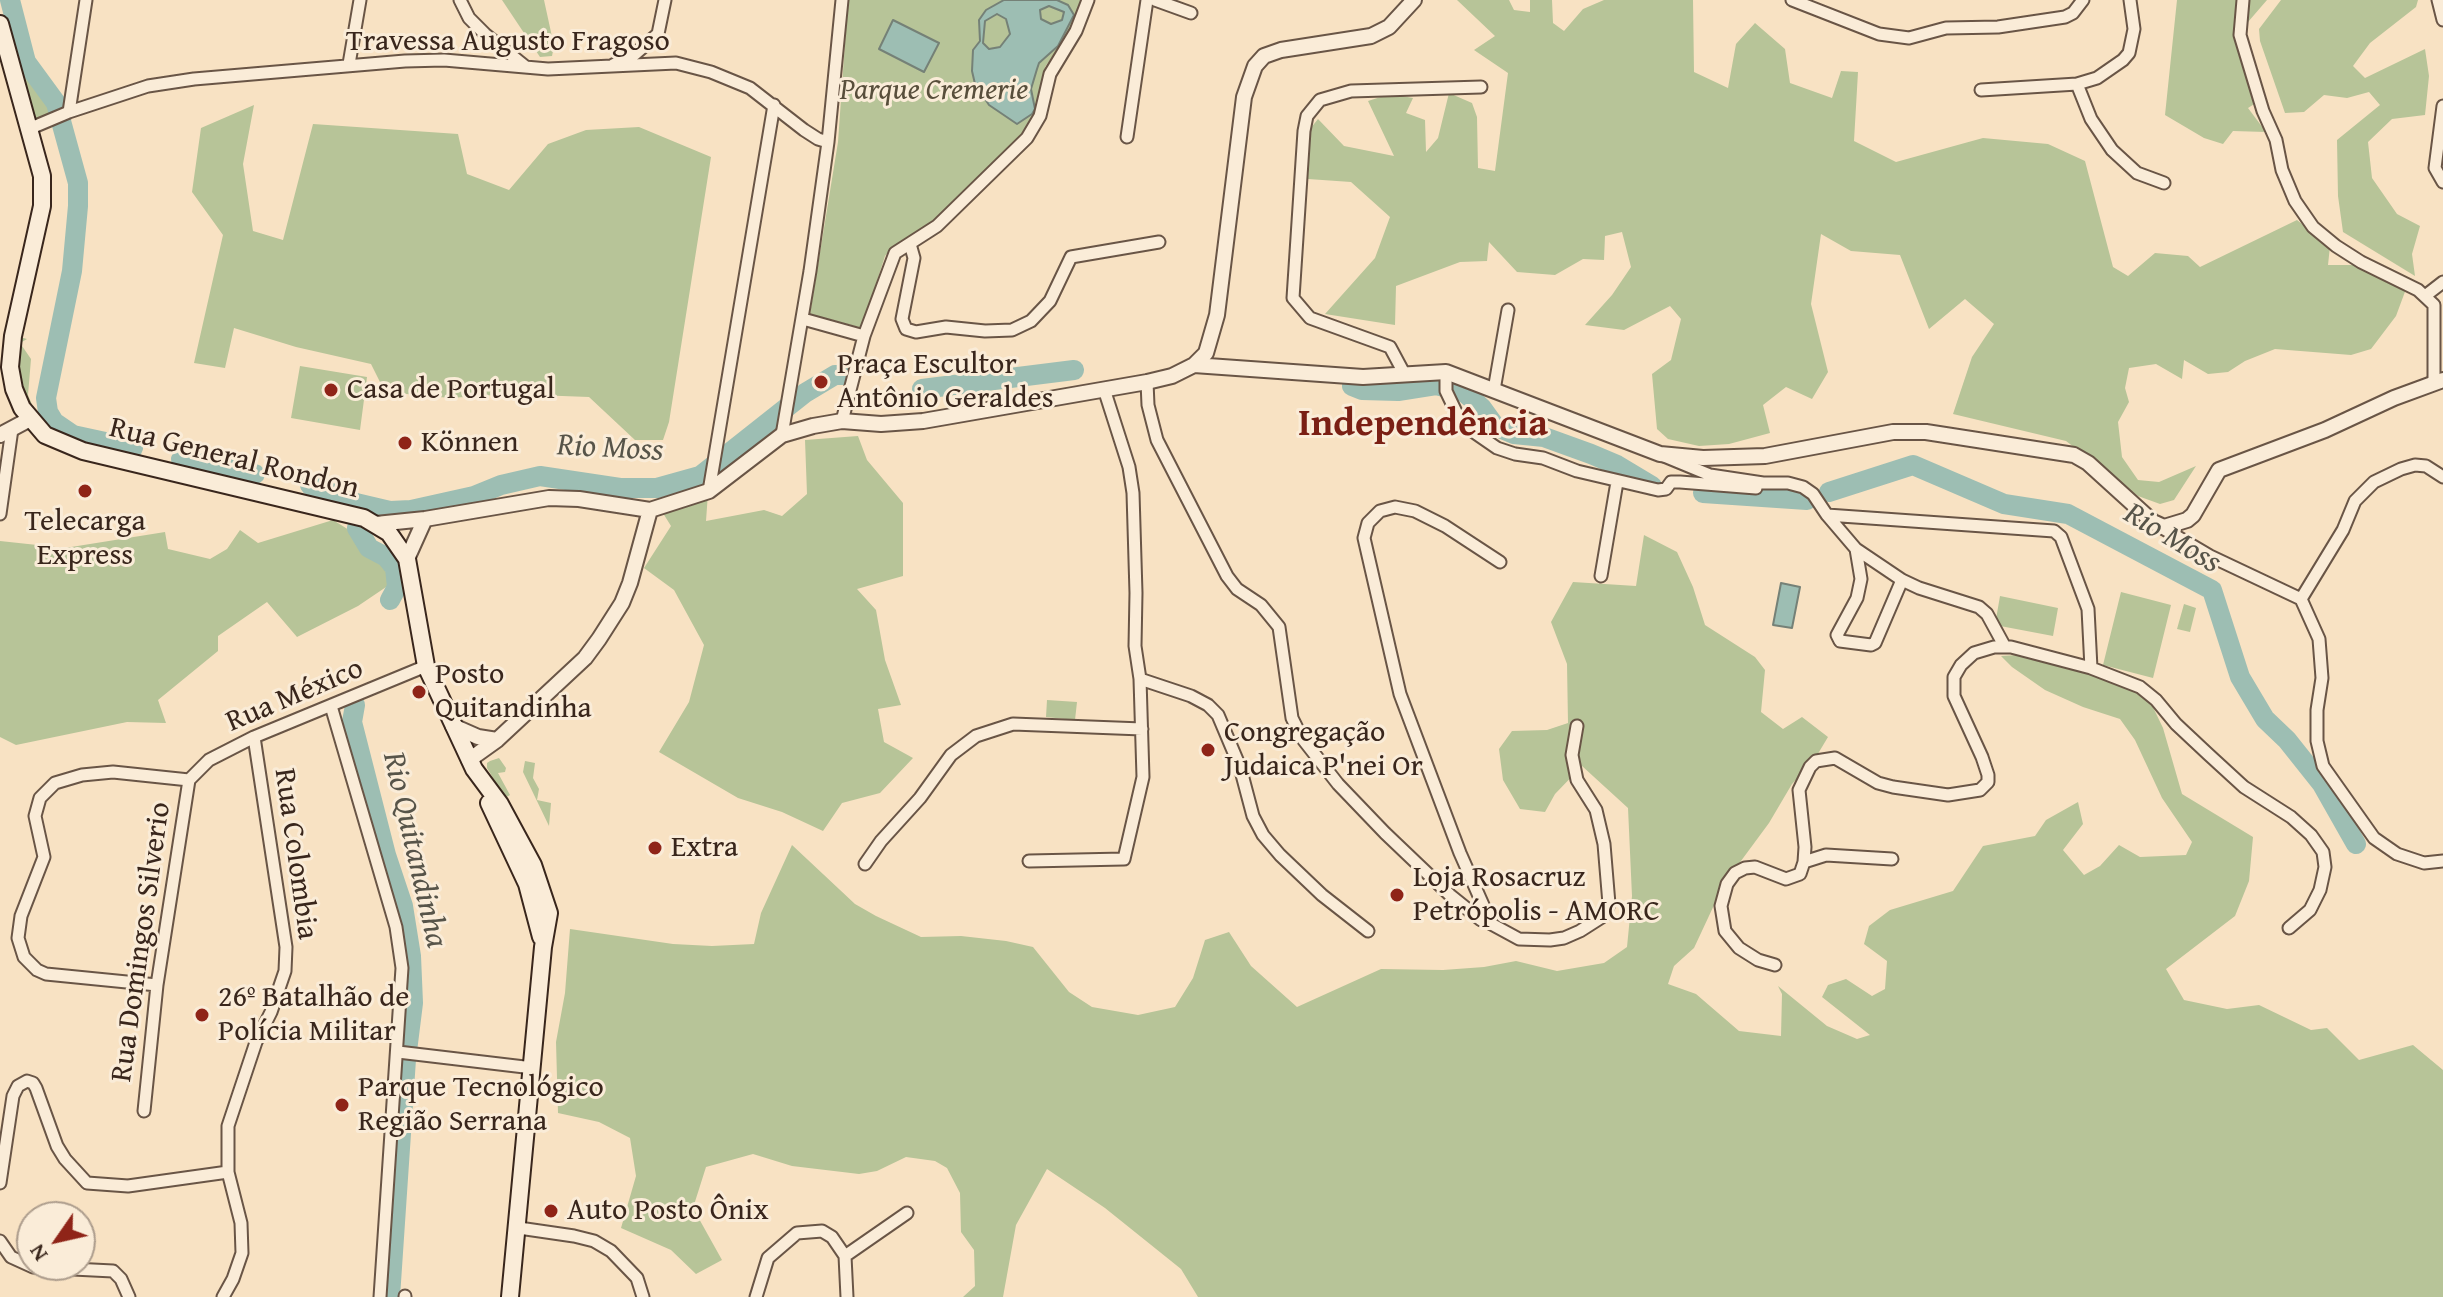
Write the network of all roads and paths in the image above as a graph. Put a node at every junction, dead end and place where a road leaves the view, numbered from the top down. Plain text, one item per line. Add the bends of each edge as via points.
1 (86, 0) edge
2 (360, 0) edge
3 (460, 0) edge
4 (665, 0) edge
5 (842, 0) edge
6 (1088, 0) edge
7 (1147, 0) edge
8 (1155, 0) edge
9 (1414, 0) edge
10 (1792, 0) edge
11 (2083, 0) edge
12 (2130, 0) edge
13 (2243, 0) edge
14 (2438, 0) edge
15 (1191, 13) dead end
16 (2443, 20) edge
17 (0, 24) edge
18 (349, 64) junction
19 (527, 67) junction
20 (608, 67) junction
21 (2077, 84) junction
22 (1481, 87) dead end
23 (1981, 90) dead end
24 (774, 105) junction
25 (2443, 106) edge
26 (69, 112) junction
27 (39, 125) junction
28 (1127, 137) dead end
29 (828, 142) junction
30 (2443, 182) edge
31 (2164, 183) dead end
32 (1159, 242) dead end
33 (910, 244) junction
34 (2443, 282) edge
35 (2425, 296) junction
36 (1508, 310) dead end
37 (803, 319) junction
38 (864, 336) junction
39 (1194, 365) junction
40 (1446, 372) junction
41 (1405, 375) junction
42 (2438, 381) edge
43 (1147, 382) junction
44 (1104, 389) junction
45 (1494, 390) junction
46 (30, 419) junction
47 (842, 421) junction
48 (6, 432) edge
49 (782, 435) junction
50 (1660, 454) junction
51 (2443, 477) edge
52 (1617, 482) junction
53 (1763, 483) junction
54 (709, 491) junction
55 (650, 510) junction
56 (0, 514) edge
57 (1827, 515) junction
58 (425, 519) junction
59 (2153, 522) junction
60 (376, 524) junction
61 (1856, 549) junction
62 (407, 559) junction
63 (1500, 562) dead end
64 (1601, 576) dead end
65 (1902, 580) junction
66 (2301, 599) junction
67 (2005, 647) junction
68 (426, 666) junction
69 (2091, 668) junction
70 (1140, 679) junction
71 (331, 706) junction
72 (453, 726) junction
73 (1577, 726) dead end
74 (1142, 729) junction
75 (254, 737) junction
76 (497, 740) junction
77 (472, 764) junction
78 (189, 780) junction
79 (1892, 859) dead end
80 (1029, 861) dead end
81 (2443, 861) edge
82 (1804, 862) junction
83 (865, 864) dead end
84 (1484, 920) junction
85 (2289, 928) dead end
86 (1368, 931) dead end
87 (543, 947) junction
88 (1775, 965) dead end
89 (157, 985) junction
90 (398, 1052) junction
91 (533, 1068) junction
92 (144, 1111) dead end
93 (228, 1172) junction
94 (0, 1183) edge
95 (907, 1213) dead end
96 (519, 1228) junction
97 (0, 1241) edge
98 (845, 1256) junction
99 (129, 1297) edge
100 (223, 1297) edge
101 (380, 1297) edge
102 (510, 1297) edge
103 (643, 1297) edge
104 (756, 1297) edge
105 (847, 1297) edge

1 - 26 street
2 - 18 street
3 - 19 street via 485,34
4 - 20 street via 652,42
5 - 29 street
6 - 33 street via 1050,74 1040,116 1027,138 937,226
7 - 28 street
8 - 15 street
9 - 39 street via 1389,27 1371,36 1281,50 1255,66 1244,97 1217,315 1206,353
10 - 11 street via 1879,34 1909,38 1946,28 2065,17
12 - 21 street via 2134,29 2129,53 2097,78
13 - 35 street via 2240,35 2295,201 2313,227 2336,246
14 - 16 street
17 - 27 main road, Rua General Rondon
18 - 19 street, Travessa Augusto Fragoso via 444,60
18 - 26 street, Travessa Augusto Fragoso via 173,81
19 - 20 street, Travessa Augusto Fragoso
20 - 24 street, Travessa Augusto Fragoso via 676,63 731,79
21 - 23 street
21 - 31 street via 2091,119 2112,150 2137,173
22 - 41 street via 1351,91 1320,100 1307,116 1293,298 1310,318 1390,347
24 - 29 street, Travessa Augusto Fragoso
24 - 54 street
25 - 30 street via 2435,168
26 - 27 street, Travessa Augusto Fragoso
27 - 46 main road, Rua General Rondon via 42,206 10,367 14,389
29 - 37 street
32 - 33 street via 1071,257 1050,301 1031,321 1012,330 946,327 916,332 906,329 902,319 914,258
33 - 38 street via 891,260
34 - 35 street
35 - 42 street via 2434,305
36 - 45 street
37 - 38 street
37 - 49 street
38 - 47 street
39 - 41 street
39 - 43 street
40 - 41 street
40 - 45 street
40 - 52 street via 1446,391 1468,428 1497,448
42 - 59 street via 2219,470 2187,520 2164,527
43 - 44 street
43 - 84 street via 1157,440 1227,576 1279,627 1292,718 1302,738 1385,833
44 - 47 street via 900,425
44 - 70 street via 1133,493
45 - 50 street
46 - 48 street
46 - 60 main road, Rua General Rondon via 45,435 83,451
47 - 49 street
48 - 56 street
49 - 54 street
50 - 53 street via 1710,475
50 - 59 street via 1731,459 1893,432 1926,432 2074,455
51 - 66 street via 2415,465 2374,482 2355,501
52 - 53 street via 1658,490 1671,482 1756,488
52 - 64 street
53 - 57 street via 1803,487
54 - 55 street
55 - 58 street via 549,498
55 - 76 street via 630,583 599,639
57 - 61 street
57 - 69 street via 2054,531 2061,537 2088,609
58 - 60 street
58 - 62 street
59 - 66 street
60 - 62 main road, Rua General Rondon
61 - 65 street
61 - 65 street via 1861,579 1837,635 1840,641 1875,643
62 - 68 main road, Rua General Rondon
63 - 84 street via 1445,526 1395,507 1380,511 1368,523 1364,538 1400,694 1487,914
65 - 67 street via 1979,607
66 - 81 street via 2319,639 2317,741 2323,766 2374,838 2397,854 2424,863
67 - 69 street
67 - 82 street via 1974,653 1954,677 1954,696 1988,775 1985,787 1948,795 1893,787 1835,758 1816,761 1799,790
68 - 71 street, Rua México
68 - 72 main road, Rua General Rondon
69 - 85 street via 2140,687 2244,787 2311,835 2323,852 2320,890 2310,910
70 - 74 street
70 - 86 street via 1191,696 1218,715 1263,835 1322,895
71 - 75 street, Rua México
71 - 90 street via 397,935 403,983
72 - 76 street
72 - 77 main road, Rua General Rondon
73 - 84 street via 1572,755 1577,780 1596,810 1604,844 1609,904 1605,915 1580,931 1550,940 1519,939
74 - 80 street via 1143,777 1124,859
74 - 83 street via 1013,724 976,736 951,755
75 - 78 street, Rua México via 209,760
75 - 93 street, Rua Colombia via 286,947 281,982 231,1111
76 - 77 street
77 - 87 main road, Rua General Rondon via 527,884
77 - 87 main road, Rua General Rondon via 516,830 544,893 549,913
78 - 89 street, Rua Domingos Silverio
78 - 89 street via 113,772 63,779 40,798 35,816 44,857 21,916 18,938 24,957 46,974
79 - 82 street via 1826,855
82 - 88 street via 1793,879 1755,867 1735,873 1727,884 1721,906 1725,931 1739,948
87 - 91 main road, Rua General Rondon
89 - 92 street, Rua Domingos Silverio
90 - 91 street
90 - 101 street
91 - 96 main road, Rua General Rondon
93 - 94 street via 128,1186 87,1183 57,1146 36,1088 27,1081 13,1096
93 - 100 street, Rua Colombia via 241,1223 242,1253
95 - 98 street
96 - 102 main road, Rua General Rondon
96 - 103 street via 602,1246 637,1278
97 - 99 street via 11,1257 33,1267 113,1271
98 - 104 street via 822,1231 797,1233 768,1258
98 - 105 street

